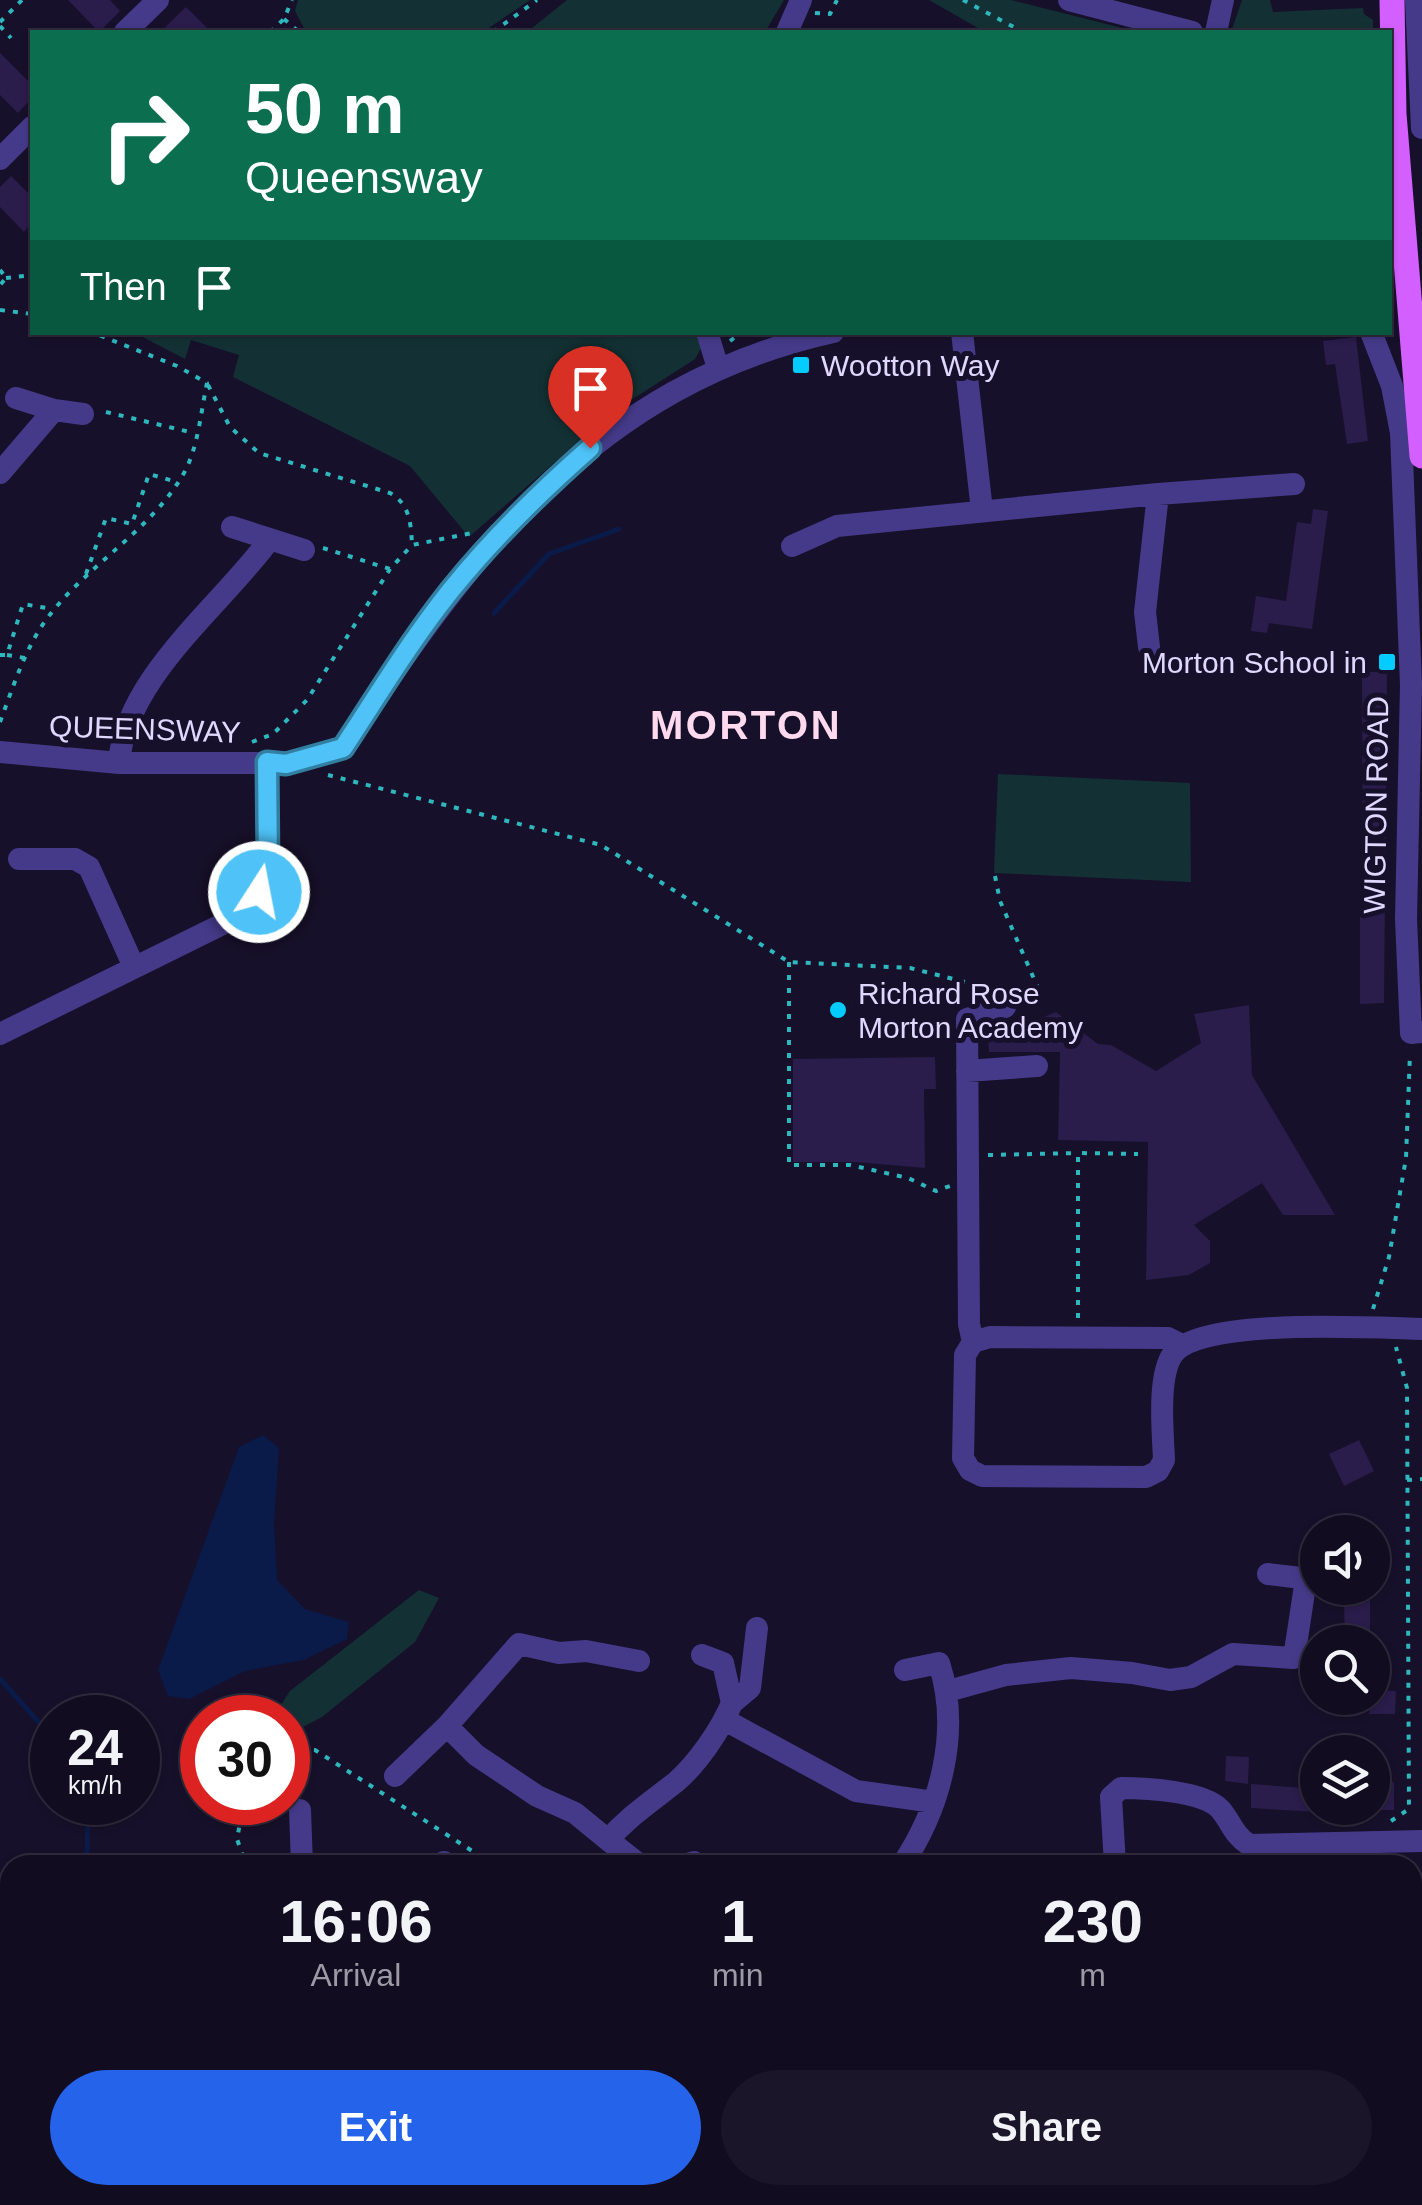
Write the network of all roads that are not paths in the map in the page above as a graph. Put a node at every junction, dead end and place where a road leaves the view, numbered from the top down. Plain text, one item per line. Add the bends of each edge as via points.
1 (158, 0) edge
2 (1069, 0) edge
3 (1223, 0) edge
4 (1392, 0) edge
5 (1416, 0) edge
6 (805, 9) edge
7 (127, 30) edge
8 (789, 30) edge
9 (1184, 30) edge
10 (1216, 30) edge
11 (30, 128) edge
12 (1422, 128) edge
13 (0, 159) edge
14 (1399, 285) edge
15 (708, 335) edge
16 (822, 335) edge
17 (962, 335) edge
18 (1372, 335) edge
19 (718, 368) junction
20 (16, 398) dead end
21 (54, 410) junction
22 (95, 413) road end
23 (1422, 456) edge
24 (0, 473) edge
25 (1294, 484) dead end
26 (1158, 494) junction
27 (982, 511) junction
28 (232, 527) dead end
29 (270, 539) junction
30 (792, 546) dead end
31 (311, 549) road end
32 (1149, 646) dead end
33 (0, 752) edge
34 (267, 762) junction
35 (119, 764) junction
36 (19, 858) dead end
37 (134, 967) junction
38 (1003, 997) road end
39 (1417, 1033) edge
40 (0, 1034) edge
41 (1037, 1066) dead end
42 (967, 1071) junction
43 (1422, 1329) edge
44 (973, 1342) junction
45 (1182, 1345) junction
46 (1268, 1574) dead end
47 (1300, 1578) edge
48 (1306, 1605) edge
49 (757, 1628) dead end
50 (702, 1655) dead end
51 (1294, 1658) junction
52 (1300, 1659) edge
53 (639, 1661) dead end
54 (905, 1670) dead end
55 (948, 1690) junction
56 (729, 1711) junction
57 (447, 1726) junction
58 (395, 1776) dead end
59 (934, 1802) junction
60 (301, 1825) edge
61 (608, 1840) junction
62 (1422, 1841) edge
63 (302, 1855) edge
64 (628, 1855) edge
65 (909, 1855) edge
66 (1114, 1855) edge

1 - 7 street
2 - 9 street
3 - 10 street
4 - 14 main road
5 - 12 street
6 - 8 street
11 - 13 street
14 - 23 main road
15 - 19 street
16 - 19 street, QUEENSWAY
17 - 27 street
18 - 39 street, WIGTON ROAD via 1401,433 1411,686 1406,919
19 - 34 street, QUEENSWAY via 590,448 513,519 428,620 343,748 286,764
20 - 21 street
21 - 22 street
21 - 24 street
25 - 26 street
26 - 27 street
26 - 32 street via 1145,612
27 - 30 street via 837,526
28 - 29 street
29 - 31 street
29 - 35 street via 196,622 143,696 120,742
33 - 35 street, QUEENSWAY
34 - 35 street, QUEENSWAY
34 - 37 street via 268,868 259,892 245,913
36 - 37 street via 75,859 89,867
37 - 40 street
38 - 42 street via 967,1020 956,1038
41 - 42 street
42 - 44 street
43 - 45 street via 1265,1327
44 - 45 street via 1168,1338
44 - 45 street via 964,1355 963,1458 982,1476 1146,1477 1158,1470 1164,1460 1165,1372
46 - 47 street
48 - 51 street
49 - 56 street via 750,1688
50 - 56 street via 723,1663
51 - 52 street
51 - 55 street via 1233,1654 1191,1677 1170,1680 1071,1668
53 - 57 street via 519,1644
54 - 55 street via 939,1663
55 - 59 street via 949,1740
56 - 59 street via 856,1791
56 - 61 street via 680,1779
57 - 58 street
57 - 61 street via 476,1755
59 - 65 street
60 - 63 street
61 - 64 street
62 - 66 street via 1249,1845 1204,1798 1121,1788 1111,1797

